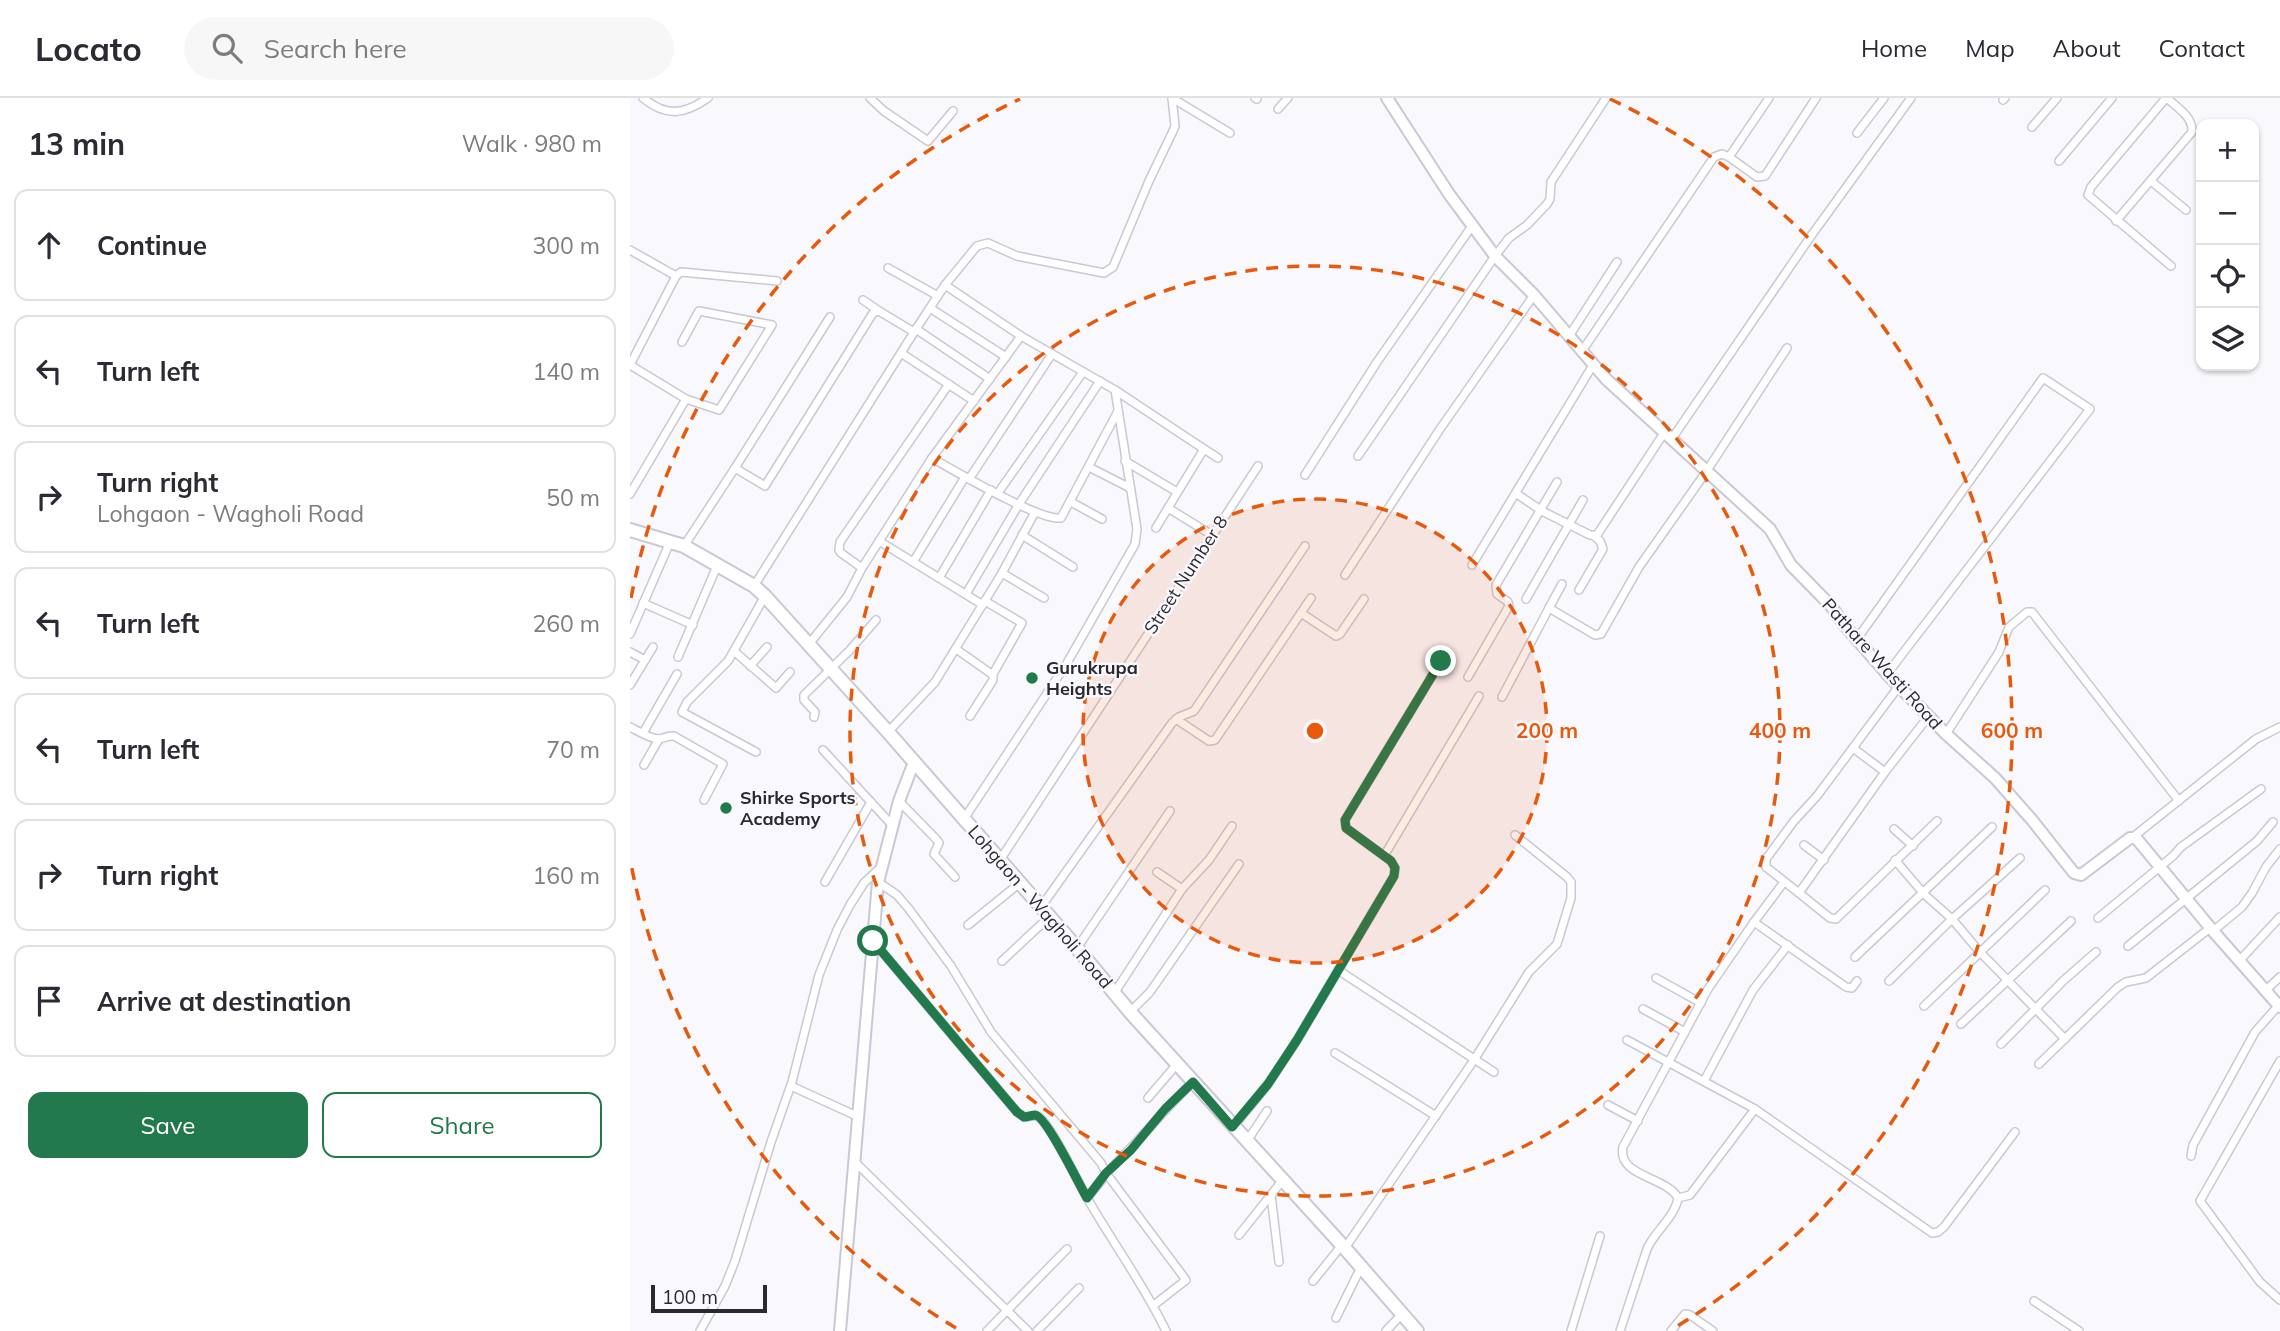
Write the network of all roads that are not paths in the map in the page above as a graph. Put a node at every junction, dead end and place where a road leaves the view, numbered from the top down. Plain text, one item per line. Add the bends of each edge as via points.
1 (643, 98) edge
2 (708, 98) edge
3 (870, 98) edge
4 (1172, 98) edge
5 (1288, 98) edge
6 (1387, 98) edge
7 (1606, 98) edge
8 (1769, 98) edge
9 (1816, 98) edge
10 (1884, 98) edge
11 (1911, 98) edge
12 (2057, 98) edge
13 (2112, 98) edge
14 (2166, 98) edge
15 (1278, 109) dead end
16 (953, 111) dead end
17 (2032, 127) dead end
18 (1230, 133) dead end
19 (1857, 133) dead end
20 (1729, 157) junction
21 (2059, 160) dead end
22 (2151, 181) junction
23 (2186, 210) dead end
24 (2116, 221) junction
25 (1472, 226) junction
26 (630, 250) edge
27 (1495, 256) junction
28 (1617, 262) dead end
29 (2171, 266) dead end
30 (888, 268) dead end
31 (676, 276) junction
32 (776, 281) dead end
33 (945, 285) junction
34 (1534, 295) junction
35 (938, 296) junction
36 (863, 300) dead end
37 (930, 308) junction
38 (880, 311) junction
39 (830, 317) dead end
40 (915, 331) junction
41 (1021, 336) junction
42 (1569, 336) junction
43 (682, 342) dead end
44 (1787, 348) dead end
45 (1582, 351) junction
46 (901, 353) junction
47 (1052, 354) junction
48 (1006, 357) junction
49 (630, 365) edge
50 (1593, 365) junction
51 (1083, 372) junction
52 (990, 379) junction
53 (1100, 382) junction
54 (949, 384) junction
55 (1115, 390) junction
56 (686, 399) junction
57 (974, 401) junction
58 (1118, 411) junction
59 (1667, 436) junction
60 (1204, 449) junction
61 (1358, 456) dead end
62 (932, 458) junction
63 (1218, 458) dead end
64 (1125, 461) junction
65 (1258, 466) dead end
66 (1089, 467) junction
67 (735, 468) junction
68 (1706, 472) junction
69 (1305, 475) dead end
70 (967, 478) junction
71 (1557, 482) dead end
72 (1130, 488) junction
73 (994, 491) junction
74 (1177, 492) junction
75 (630, 494) edge
76 (1517, 494) junction
77 (1584, 500) dead end
78 (1071, 502) junction
79 (1019, 505) junction
80 (1168, 508) junction
81 (1542, 510) junction
82 (1035, 512) junction
83 (1102, 519) dead end
84 (1570, 524) junction
85 (1156, 528) dead end
86 (630, 530) edge
87 (1023, 535) junction
88 (1212, 535) junction
89 (1594, 536) junction
90 (879, 541) junction
91 (670, 542) junction
92 (684, 546) junction
93 (1305, 546) dead end
94 (913, 562) junction
95 (1472, 565) dead end
96 (718, 566) junction
97 (1073, 567) dead end
98 (862, 568) junction
99 (1002, 573) junction
100 (1345, 575) dead end
101 (939, 578) junction
102 (1562, 584) dead end
103 (754, 586) junction
104 (1579, 590) dead end
105 (966, 594) junction
106 (765, 596) junction
107 (1044, 598) dead end
108 (1311, 598) dead end
109 (1364, 598) dead end
110 (1527, 599) dead end
111 (643, 603) junction
112 (984, 603) junction
113 (1549, 608) junction
114 (1301, 613) junction
115 (876, 620) dead end
116 (692, 625) junction
117 (630, 634) edge
118 (1857, 639) junction
119 (808, 644) junction
120 (653, 647) dead end
121 (767, 647) dead end
122 (956, 649) junction
123 (734, 651) junction
124 (630, 652) edge
125 (678, 657) dead end
126 (645, 660) junction
127 (1441, 661) dead end
128 (750, 666) junction
129 (830, 668) junction
130 (790, 672) dead end
131 (677, 674) dead end
132 (992, 674) junction
133 (1887, 674) junction
134 (1468, 677) dead end
135 (630, 685) edge
136 (1899, 686) junction
137 (1479, 696) dead end
138 (1503, 696) dead end
139 (970, 716) dead end
140 (814, 717) dead end
141 (1928, 717) junction
142 (1176, 719) junction
143 (630, 727) edge
144 (2280, 727) edge
145 (888, 732) junction
146 (643, 733) junction
147 (1946, 734) junction
148 (659, 739) junction
149 (1853, 748) junction
150 (823, 750) dead end
151 (756, 752) dead end
152 (914, 762) junction
153 (644, 765) dead end
154 (1885, 772) junction
155 (2261, 789) dead end
156 (704, 800) dead end
157 (899, 801) junction
158 (871, 802) junction
159 (2179, 802) junction
160 (1170, 811) dead end
161 (964, 820) junction
162 (1937, 821) dead end
163 (2273, 822) dead end
164 (892, 825) junction
165 (1232, 826) dead end
166 (1993, 827) dead end
167 (1894, 829) dead end
168 (1515, 835) dead end
169 (2133, 836) junction
170 (1804, 845) dead end
171 (1913, 846) junction
172 (2280, 849) edge
173 (1384, 856) junction
174 (2020, 858) dead end
175 (999, 860) junction
176 (1824, 860) junction
177 (1895, 860) junction
178 (1239, 864) dead end
179 (881, 867) junction
180 (2159, 867) junction
181 (1157, 872) dead end
182 (955, 877) dead end
183 (878, 881) junction
184 (825, 882) dead end
185 (1784, 882) junction
186 (1020, 883) junction
187 (1182, 889) junction
188 (2045, 890) dead end
189 (1799, 893) junction
190 (1924, 894) junction
191 (2187, 900) junction
192 (1045, 912) junction
193 (2280, 917) edge
194 (2098, 918) dead end
195 (1952, 919) junction
196 (2071, 920) dead end
197 (1754, 922) junction
198 (968, 925) dead end
199 (2211, 930) junction
200 (873, 941) junction
201 (1788, 945) junction
202 (2128, 946) dead end
203 (1077, 948) junction
204 (1979, 951) junction
205 (2096, 952) dead end
206 (1855, 957) dead end
207 (1002, 961) dead end
208 (2239, 961) junction
209 (1338, 970) junction
210 (2280, 977) edge
211 (1656, 978) dead end
212 (2008, 980) junction
213 (1857, 981) dead end
214 (1889, 981) dead end
215 (2266, 990) junction
216 (1115, 992) junction
217 (1701, 1003) junction
218 (1923, 1006) dead end
219 (2279, 1007) edge
220 (1643, 1009) dead end
221 (2037, 1010) junction
222 (1130, 1012) junction
223 (1961, 1024) dead end
224 (1685, 1032) junction
225 (2066, 1039) junction
226 (1627, 1040) dead end
227 (2001, 1044) dead end
228 (1335, 1053) dead end
229 (1474, 1060) junction
230 (2280, 1061) edge
231 (1669, 1063) junction
232 (1177, 1064) junction
233 (2039, 1065) dead end
234 (1494, 1072) dead end
235 (1703, 1081) junction
236 (1193, 1082) junction
237 (791, 1086) junction
238 (1149, 1098) dead end
239 (1608, 1105) dead end
240 (1755, 1109) junction
241 (1267, 1111) dead end
242 (1436, 1116) junction
243 (859, 1117) junction
244 (1638, 1121) junction
245 (1232, 1127) junction
246 (2015, 1132) dead end
247 (1246, 1142) junction
248 (2191, 1156) dead end
249 (855, 1162) junction
250 (1106, 1173) junction
251 (1282, 1181) junction
252 (1271, 1195) junction
253 (1087, 1198) junction
254 (1678, 1198) junction
255 (1239, 1235) dead end
256 (1600, 1236) dead end
257 (1343, 1247) junction
258 (1068, 1249) dead end
259 (1279, 1262) dead end
260 (1361, 1267) junction
261 (1313, 1281) dead end
262 (1079, 1288) dead end
263 (2280, 1300) edge
264 (2034, 1301) dead end
265 (1154, 1305) junction
266 (1007, 1311) junction
267 (1402, 1314) junction
268 (1336, 1318) dead end
269 (1621, 1330) edge
270 (701, 1331) edge
271 (840, 1331) edge
272 (987, 1331) edge
273 (1028, 1331) edge
274 (1037, 1331) edge
275 (1166, 1331) edge
276 (1386, 1331) edge
277 (1416, 1331) edge
278 (1571, 1331) edge
279 (1671, 1331) edge
280 (1713, 1331) edge
281 (2079, 1331) edge

1 - 2 street via 679,113
3 - 16 street via 929,141
4 - 18 street
4 - 33 street via 1175,126 1109,271 1027,258 981,243
5 - 15 street
6 - 25 street, Pathare Wasti Road
7 - 27 street via 1551,182 1547,204
8 - 20 street
9 - 20 street via 1765,176 1757,177
10 - 19 street
11 - 59 street
12 - 17 street
13 - 21 street
14 - 22 street via 2189,118 2193,128
14 - 24 street via 2088,191 2090,199
20 - 45 street via 1714,157
22 - 23 street
22 - 24 street
24 - 29 street
25 - 27 street, Pathare Wasti Road
25 - 69 street
26 - 31 street
27 - 34 street, Pathare Wasti Road
27 - 61 street
28 - 42 street
30 - 35 street
31 - 32 street via 681,272
31 - 49 street
33 - 35 street
33 - 41 street
34 - 42 street, Pathare Wasti Road
34 - 100 street
35 - 37 street
36 - 38 street
37 - 40 street
37 - 48 street
38 - 40 street
38 - 67 street via 873,313 765,486
39 - 67 street
40 - 46 street
40 - 52 street
41 - 47 street
41 - 48 street
42 - 45 street, Pathare Wasti Road
43 - 56 street via 699,311 772,325 719,410
44 - 68 street
45 - 50 street, Pathare Wasti Road
46 - 54 street
46 - 103 street
47 - 51 street
47 - 70 street
48 - 52 street
49 - 56 street
50 - 59 street, Pathare Wasti Road
50 - 76 street
51 - 53 street
51 - 73 street
52 - 57 street
53 - 55 street
53 - 79 street
54 - 57 street
54 - 98 street via 841,542 841,553
55 - 58 street
55 - 60 street
56 - 75 street
57 - 62 street
58 - 64 street
58 - 66 street
59 - 68 street, Pathare Wasti Road
59 - 89 street
60 - 63 street
60 - 74 street
62 - 70 street
62 - 90 street
64 - 72 street
64 - 74 street
65 - 88 street, Street Number 8
66 - 72 street
66 - 78 street
67 - 92 street
68 - 113 street via 1639,567 1601,634 1595,635
68 - 118 street, Pathare Wasti Road via 1770,529 1791,565
70 - 73 street
70 - 94 street
71 - 81 street
72 - 161 street via 1135,544 1067,663
73 - 79 street
73 - 101 street
74 - 80 street
76 - 81 street
76 - 95 street
77 - 84 street
78 - 82 street via 1061,518
78 - 83 street
79 - 82 street
79 - 105 street
80 - 85 street
80 - 88 street
81 - 84 street
81 - 134 street via 1496,586 1497,594 1509,606
82 - 87 street
84 - 89 street
84 - 110 street
86 - 91 main road, Lohgaon - Wagholi Road
87 - 97 street
87 - 99 street
88 - 175 street, Street Number 8
89 - 104 street via 1602,549
90 - 94 street
90 - 98 street
91 - 92 main road, Lohgaon - Wagholi Road
91 - 111 street
92 - 96 main road, Lohgaon - Wagholi Road
93 - 142 street via 1194,710
94 - 101 street
96 - 103 main road, Lohgaon - Wagholi Road
96 - 116 street
98 - 119 street via 848,597
99 - 107 street
99 - 112 street
101 - 105 street
102 - 113 street
103 - 106 main road, Lohgaon - Wagholi Road
105 - 112 street
106 - 119 main road, Lohgaon - Wagholi Road
106 - 123 street
108 - 114 street
109 - 114 street via 1336,636
111 - 116 street
111 - 117 street
112 - 122 street
112 - 132 street via 1022,623
113 - 138 street
114 - 142 street via 1215,740 1209,741
115 - 129 street
116 - 125 street
118 - 133 street, Pathare Wasti Road
118 - 133 street via 2043,378 2090,409
119 - 129 main road, Lohgaon - Wagholi Road
120 - 126 street
121 - 128 street
122 - 132 street
122 - 145 street via 935,682
123 - 128 street
123 - 151 street via 682,712
124 - 126 street
126 - 135 street
127 - 173 street via 1345,820 1346,828
128 - 130 street via 776,688
129 - 140 street via 803,698
129 - 145 main road, Lohgaon - Wagholi Road
131 - 146 street
132 - 139 street via 993,680
133 - 136 street, Pathare Wasti Road
136 - 141 street, Pathare Wasti Road
136 - 149 street
137 - 173 street
141 - 147 street, Pathare Wasti Road
141 - 154 street
142 - 192 street
143 - 146 street
144 - 159 street via 2256,739
145 - 152 main road, Lohgaon - Wagholi Road
146 - 148 street
147 - 159 street via 1999,652 2009,627 2032,612
147 - 169 street, Pathare Wasti Road via 1994,778 2078,876
148 - 153 street
148 - 156 street via 674,736 723,764
149 - 154 street
149 - 185 street via 1765,862
150 - 158 street
152 - 157 street
152 - 161 main road, Lohgaon - Wagholi Road
154 - 176 street
155 - 180 street
157 - 164 street
157 - 182 street via 937,840 934,854
158 - 164 street
158 - 184 street
159 - 169 street
160 - 203 street
161 - 175 main road, Lohgaon - Wagholi Road
162 - 171 street
163 - 191 street
164 - 179 street
165 - 187 street
166 - 190 street
167 - 171 street
168 - 229 street via 1567,877 1571,898 1557,944 1529,972
169 - 180 street
170 - 176 street
171 - 177 street
172 - 199 street via 2242,907
173 - 209 street via 1394,864 1394,876
174 - 195 street
175 - 186 main road, Lohgaon - Wagholi Road
176 - 189 street
177 - 189 street via 1833,920
177 - 190 street
178 - 222 street via 1150,992
179 - 183 street
179 - 237 street via 864,884 837,930 817,982
180 - 191 street
180 - 194 street
181 - 187 street
183 - 200 street
183 - 250 street via 909,909 991,1032 1052,1101
185 - 189 street
185 - 197 street
186 - 192 main road, Lohgaon - Wagholi Road
186 - 198 street
187 - 216 street
188 - 204 street
190 - 195 street
190 - 206 street
191 - 199 street
191 - 202 street
192 - 203 main road, Lohgaon - Wagholi Road
192 - 207 street
193 - 208 street
195 - 204 street
195 - 214 street
196 - 212 street
197 - 201 street
197 - 217 street
199 - 208 street
199 - 225 street via 2146,978 2123,984
200 - 243 street
200 - 253 street via 1017,1112 1040,1118
201 - 213 street via 1846,987 1852,988
201 - 235 street via 1753,990
203 - 216 main road, Lohgaon - Wagholi Road
204 - 212 street
204 - 218 street
205 - 221 street
208 - 215 street
209 - 229 street
209 - 245 street via 1268,1084
210 - 215 street
211 - 217 street
212 - 221 street
212 - 223 street
215 - 219 street
216 - 222 main road, Lohgaon - Wagholi Road
217 - 224 street
219 - 248 street via 2255,1032
220 - 224 street
221 - 225 street
221 - 227 street
222 - 232 main road, Lohgaon - Wagholi Road
224 - 231 street
225 - 233 street
226 - 231 street
228 - 242 street
229 - 234 street
229 - 242 street
230 - 263 street via 2200,1201 2260,1282
231 - 235 street
231 - 244 street
232 - 236 main road, Lohgaon - Wagholi Road
232 - 238 street
235 - 240 street
236 - 245 main road, Lohgaon - Wagholi Road
236 - 250 street
237 - 243 street
237 - 270 street via 729,1278
239 - 244 street
240 - 246 street via 1932,1233 1944,1227
240 - 254 street via 1690,1195
241 - 247 street
242 - 257 street
243 - 249 street
244 - 254 street via 1623,1147 1623,1161
245 - 247 main road, Lohgaon - Wagholi Road
247 - 251 main road, Lohgaon - Wagholi Road
249 - 266 street
249 - 271 street
250 - 253 street
250 - 265 street via 1185,1276 1184,1283
251 - 252 street
251 - 257 main road, Lohgaon - Wagholi Road
252 - 255 street
252 - 259 street
253 - 265 street
254 - 269 street via 1647,1249
256 - 278 street
257 - 260 main road, Lohgaon - Wagholi Road
257 - 261 street
258 - 266 street
260 - 267 main road, Lohgaon - Wagholi Road
260 - 268 street
262 - 274 street
264 - 281 street
265 - 275 street
266 - 272 street
266 - 273 street
267 - 276 street
267 - 277 main road, Lohgaon - Wagholi Road
279 - 280 street via 1685,1314

